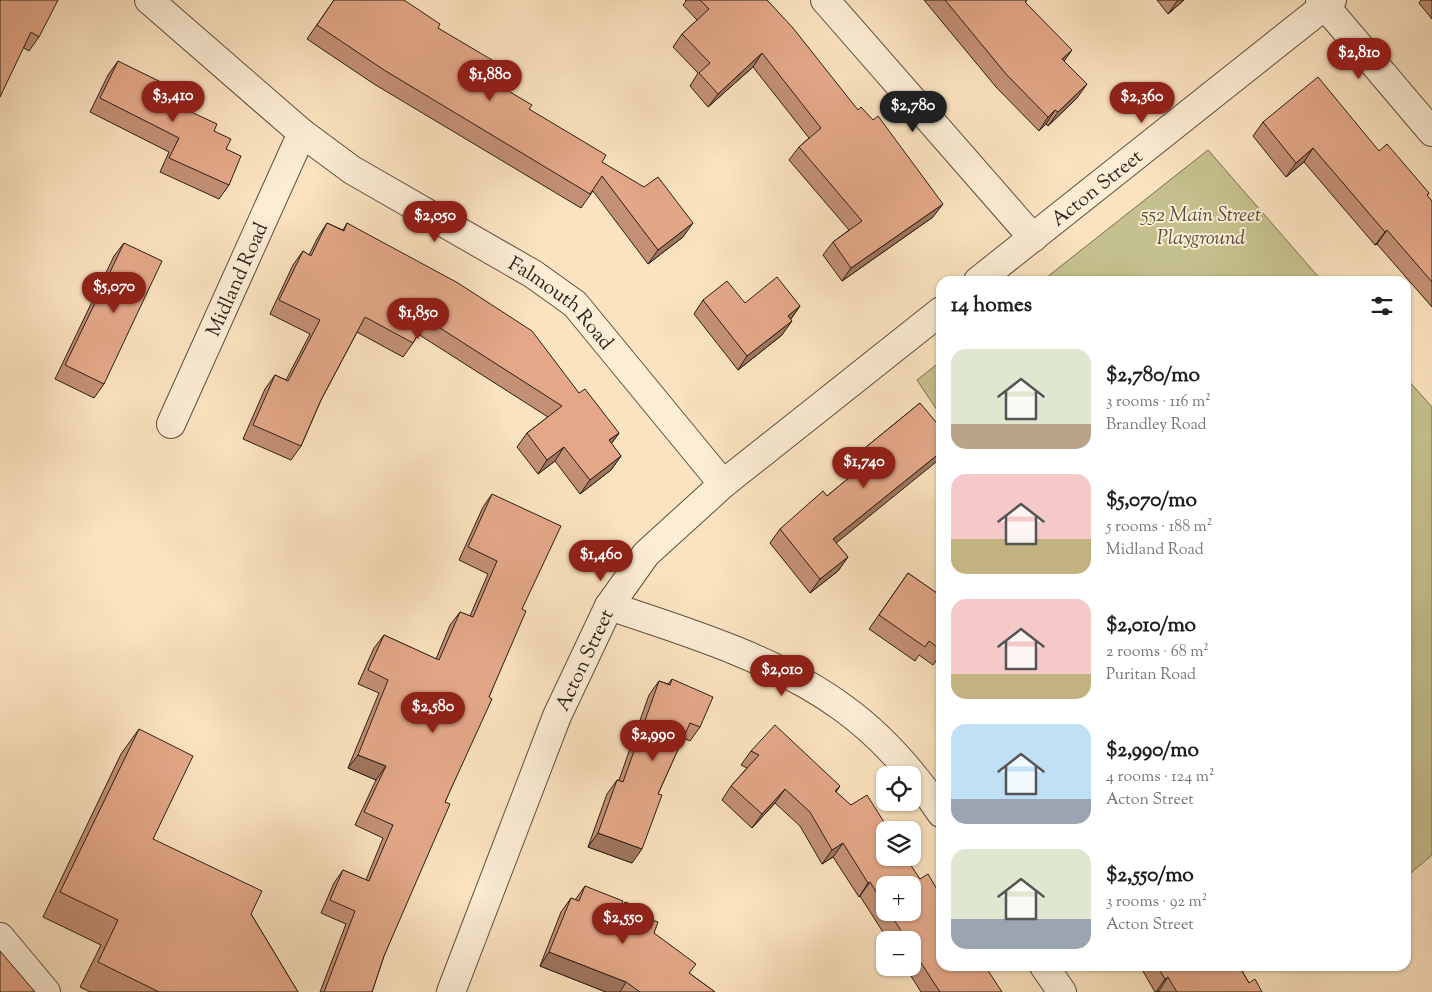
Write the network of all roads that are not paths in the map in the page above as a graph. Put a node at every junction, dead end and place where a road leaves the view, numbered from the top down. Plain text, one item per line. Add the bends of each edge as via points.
1 (150, 0) edge
2 (825, 0) edge
3 (1326, 2) edge
4 (1432, 132) edge
5 (302, 133) junction
6 (1033, 238) junction
7 (984, 276) edge
8 (936, 315) edge
9 (171, 424) dead end
10 (723, 484) junction
11 (609, 606) junction
12 (936, 806) edge
13 (0, 937) edge
14 (1047, 971) edge
15 (46, 992) edge
16 (451, 992) edge
17 (1062, 992) edge

1 - 5 street, Falmouth Road
2 - 6 street
3 - 4 street
3 - 6 street, Acton Street
5 - 9 street, Midland Road
5 - 10 street, Falmouth Road via 352,170 532,274 574,304
6 - 7 street, Acton Street
8 - 10 street, Acton Street
10 - 11 street, Acton Street via 646,554
11 - 12 street via 684,631 760,662 843,707 905,764
11 - 16 street, Acton Street via 557,716
13 - 15 street
14 - 17 street

